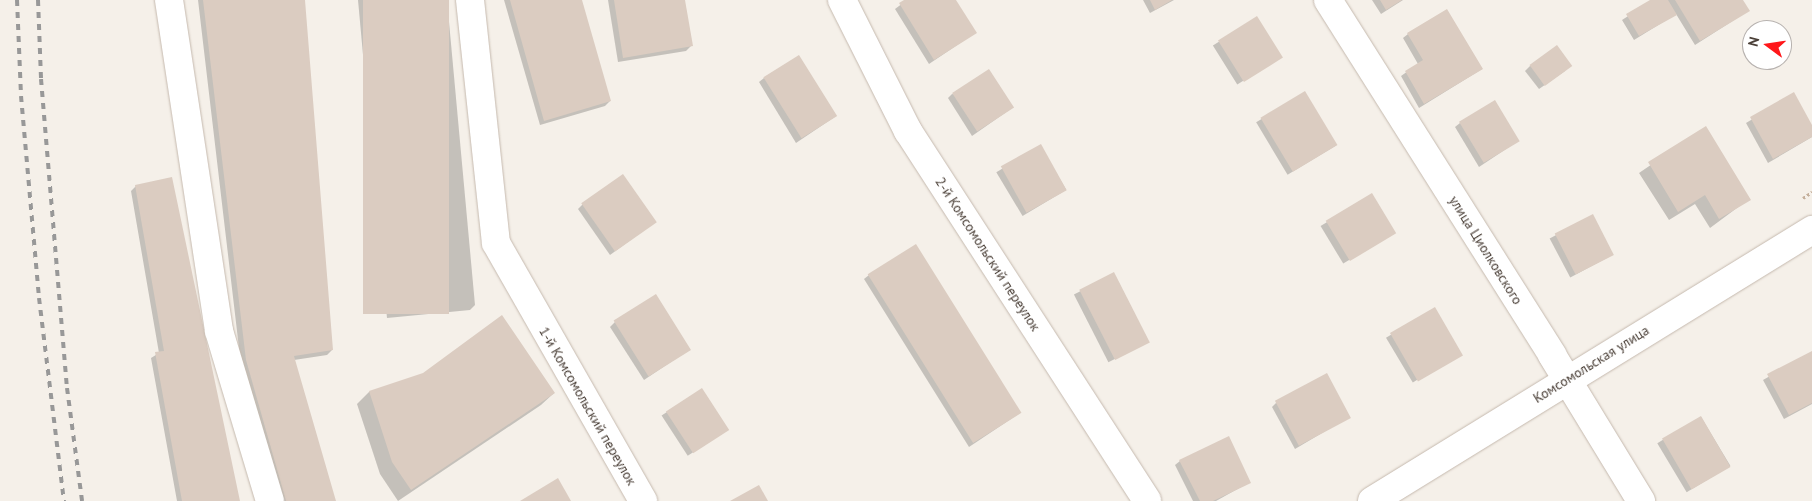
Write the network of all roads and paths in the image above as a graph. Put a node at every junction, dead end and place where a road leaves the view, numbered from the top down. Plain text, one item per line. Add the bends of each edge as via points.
1 (169, 0) edge
2 (470, 0) edge
3 (842, 0) edge
4 (1328, 0) edge
5 (1812, 230) edge
6 (1567, 378) junction
7 (270, 501) edge
8 (643, 501) edge
9 (1147, 501) edge
10 (1372, 501) edge
11 (1641, 501) edge

1 - 7 street via 219,331
2 - 8 street, 1-й Комсомольский переулок via 496,243
3 - 9 street, 2-й Комсомольский переулок via 908,131
4 - 6 street, улица Циолковского
5 - 6 street, Комсомольская улица
6 - 10 street, Комсомольская улица
6 - 11 street, улица Циолковского

